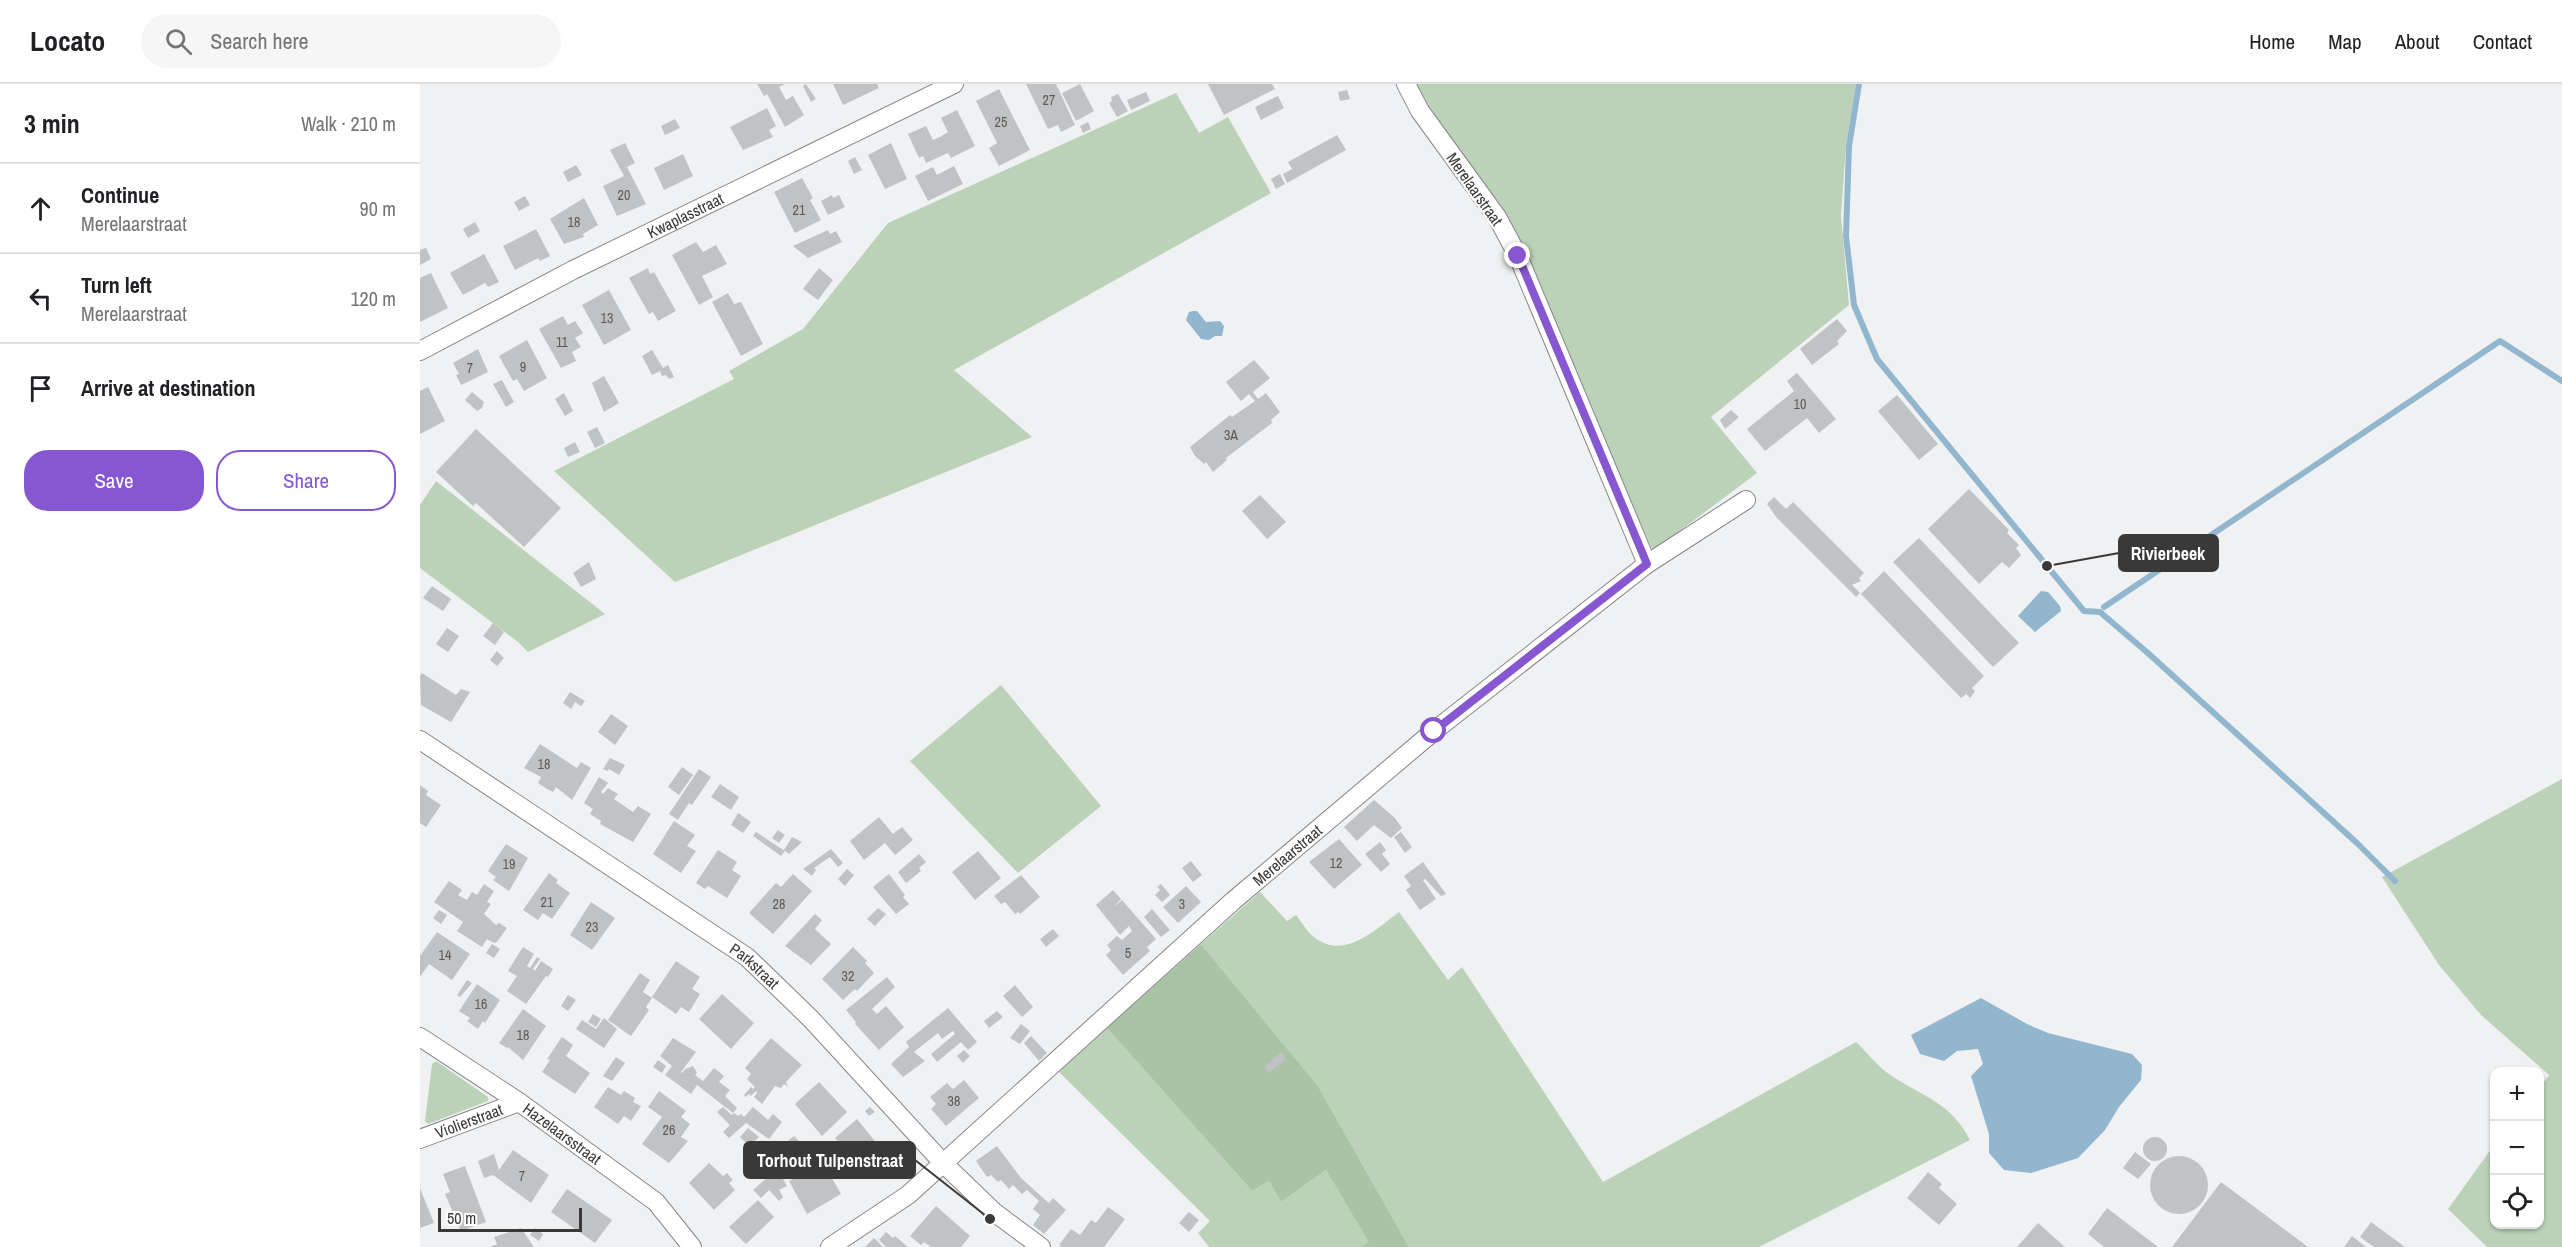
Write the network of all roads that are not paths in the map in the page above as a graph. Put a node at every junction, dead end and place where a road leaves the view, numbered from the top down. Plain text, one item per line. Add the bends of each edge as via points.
1 (954, 84) edge
2 (1406, 84) edge
3 (420, 351) edge
4 (1746, 500) dead end
5 (1647, 564) junction
6 (420, 740) edge
7 (420, 1037) edge
8 (519, 1102) junction
9 (420, 1139) edge
10 (944, 1163) junction
11 (692, 1247) edge
12 (830, 1247) edge
13 (1041, 1247) edge

1 - 3 street, Kwaplasstraat via 573,270
2 - 5 street, Merelaarstraat via 1420,111 1497,217 1518,256
4 - 5 street, Merelaarstraat
5 - 10 street, Merelaarstraat via 1434,731 1243,893
6 - 10 street, Parkstraat via 747,957 811,1019
7 - 8 street, Hazelaarsstraat
8 - 9 street, Violierstraat
8 - 11 street, Hazelaarsstraat via 656,1202
10 - 12 street, Merelaarstraat via 908,1195
10 - 13 street, Parkstraat via 994,1212

